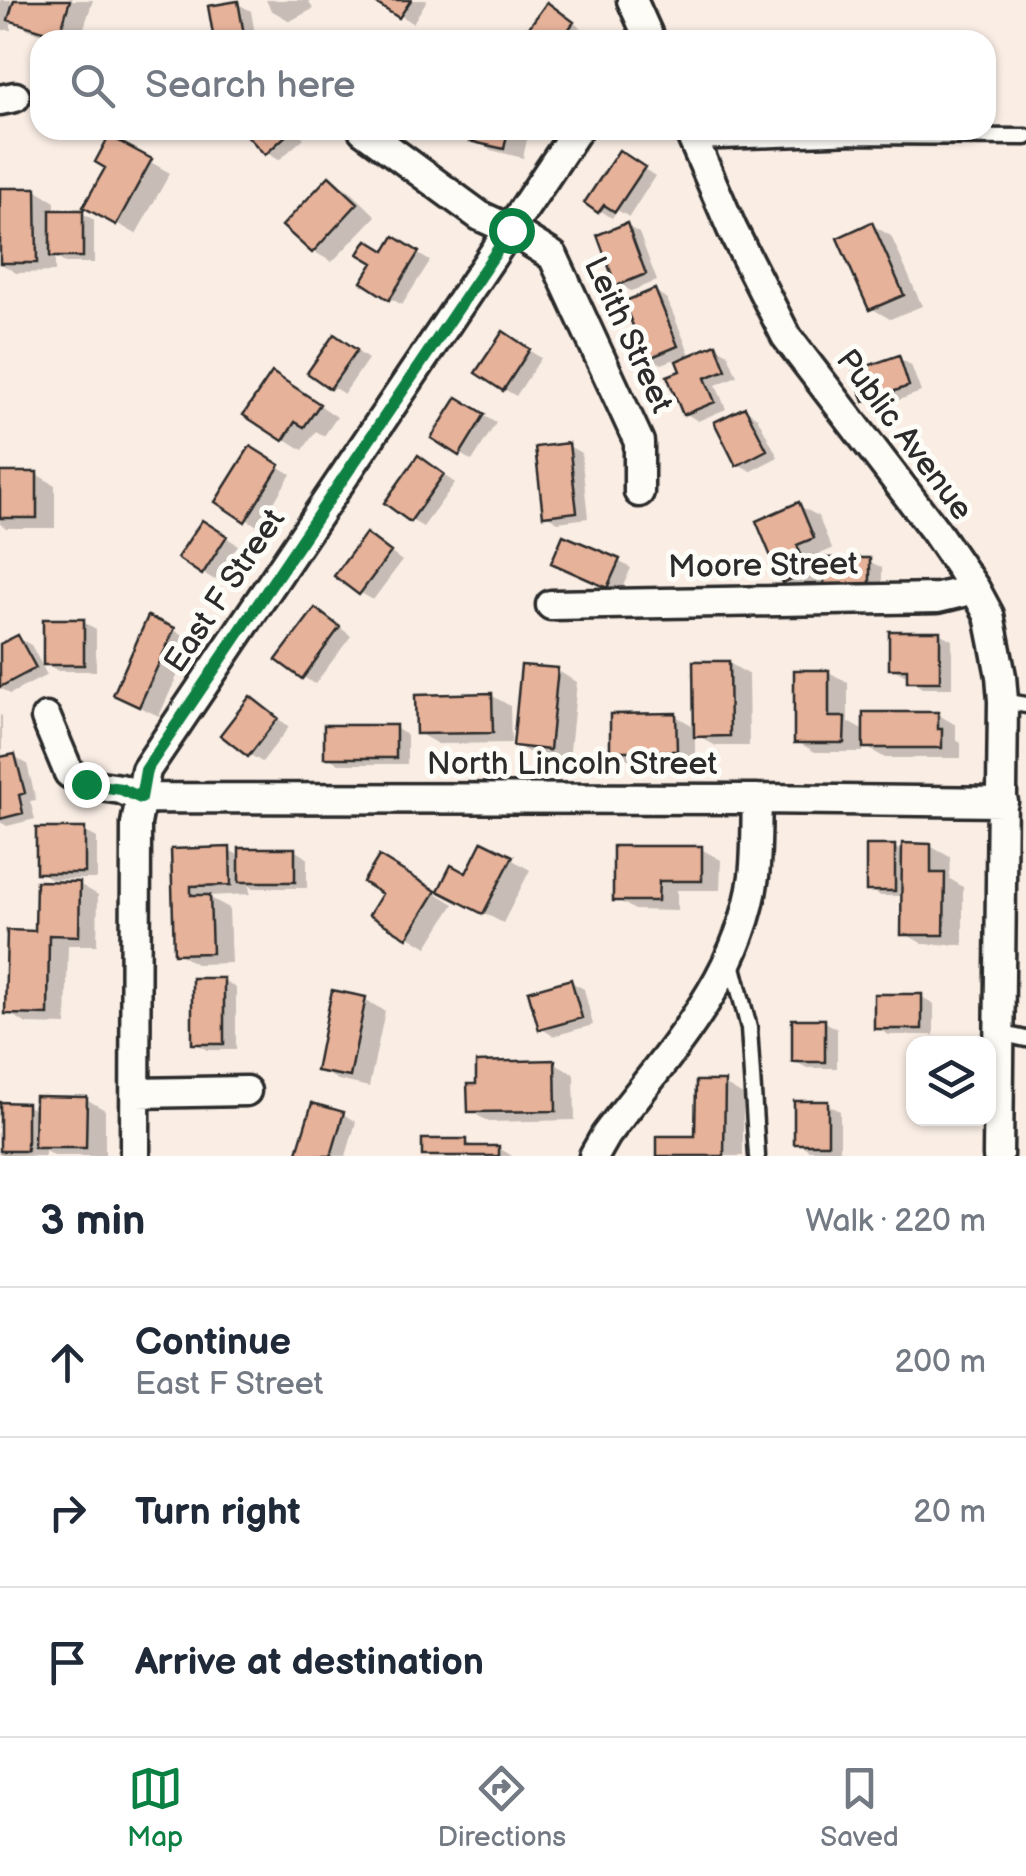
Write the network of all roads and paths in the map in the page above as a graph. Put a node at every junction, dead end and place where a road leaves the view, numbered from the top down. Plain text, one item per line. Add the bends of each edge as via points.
1 (632, 0) edge
2 (642, 30) edge
3 (996, 137) edge
4 (1026, 137) edge
5 (377, 140) edge
6 (570, 140) edge
7 (694, 140) edge
8 (511, 230) junction
9 (639, 492) dead end
10 (975, 589) junction
11 (551, 604) dead end
12 (1015, 703) edge
13 (46, 718) dead end
14 (141, 798) junction
15 (756, 799) junction
16 (1003, 802) junction
17 (730, 958) junction
18 (998, 1033) junction
19 (1026, 1039) edge
20 (246, 1091) dead end
21 (136, 1093) junction
22 (135, 1156) edge
23 (594, 1156) edge
24 (757, 1156) edge
25 (998, 1156) edge

1 - 2 street
3 - 4 lane
5 - 8 street, Leith Street via 480,216
6 - 8 street, East F Street
7 - 10 street, Public Avenue via 786,336
8 - 9 street, Leith Street via 553,256 639,442
8 - 14 street, East F Street via 146,770
10 - 11 street, Moore Street via 938,598
10 - 12 street, Public Avenue
12 - 16 street, Public Avenue
13 - 14 street, North Lincoln Street via 70,773 86,784
14 - 15 street, North Lincoln Street
14 - 21 street, East F Street
15 - 16 street, North Lincoln Street
15 - 17 street via 754,879
16 - 18 street, Public Avenue
17 - 23 street via 706,1002
17 - 24 lane via 749,1028
18 - 19 lane
18 - 25 street, Public Avenue
20 - 21 street
21 - 22 street, East F Street

